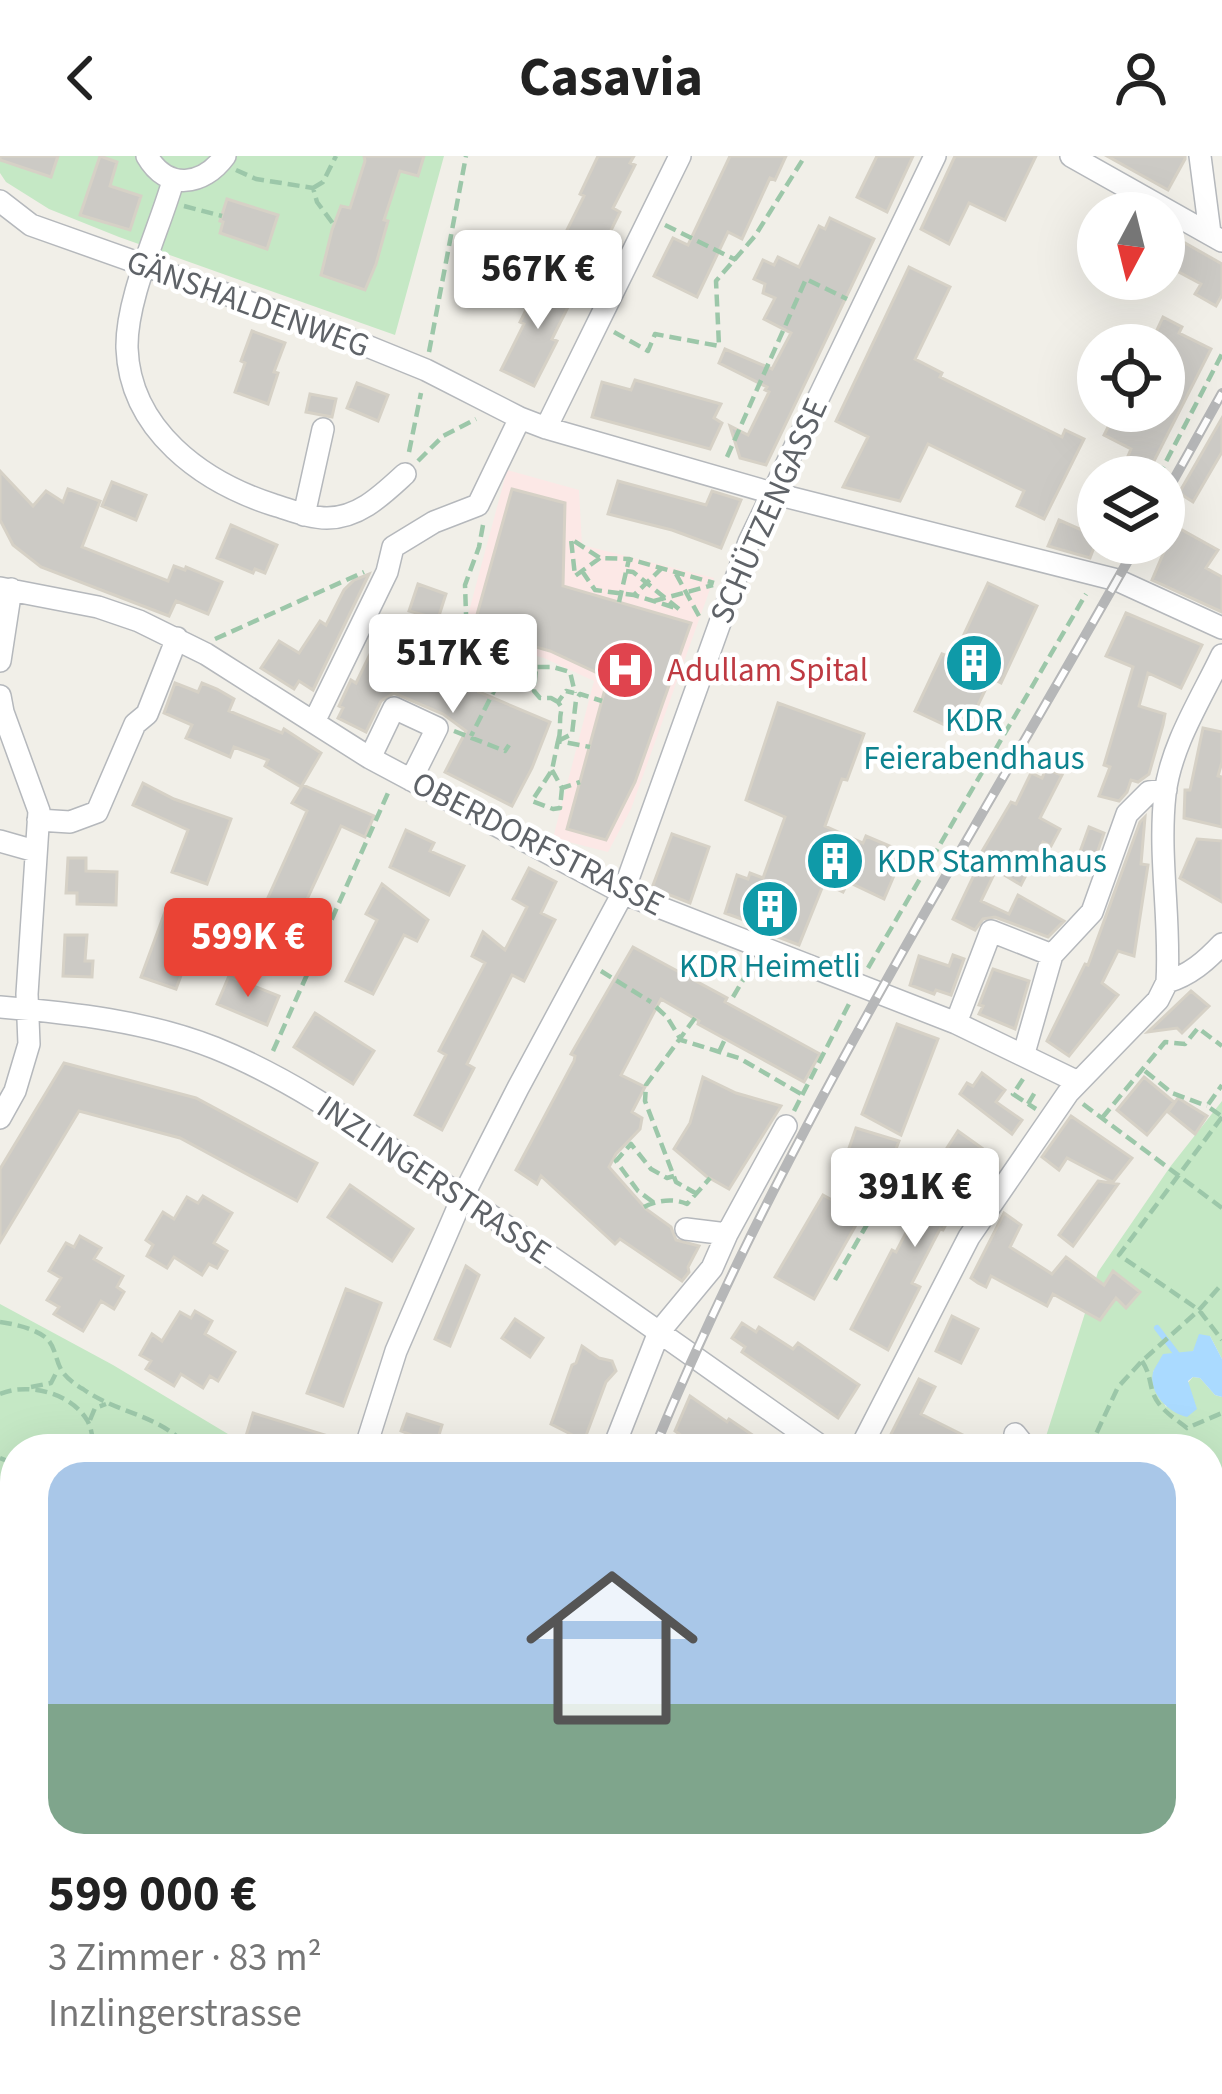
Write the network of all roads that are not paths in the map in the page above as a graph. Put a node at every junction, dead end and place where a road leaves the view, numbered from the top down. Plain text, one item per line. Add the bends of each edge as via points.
1 (147, 156) edge
2 (680, 156) edge
3 (935, 156) edge
4 (1071, 156) edge
5 (1200, 156) edge
6 (222, 160) edge
7 (170, 192) junction
8 (0, 201) edge
9 (1216, 237) edge
10 (145, 265) junction
11 (512, 413) junction
12 (545, 428) junction
13 (323, 429) dead end
14 (405, 474) road end
15 (772, 494) junction
16 (304, 514) junction
17 (4, 583) edge
18 (1222, 628) edge
19 (177, 638) junction
20 (1222, 655) edge
21 (0, 661) edge
22 (0, 696) edge
23 (314, 722) junction
24 (370, 758) junction
25 (404, 777) junction
26 (1166, 790) junction
27 (38, 820) junction
28 (0, 842) edge
29 (0, 855) edge
30 (35, 856) junction
31 (623, 893) junction
32 (1222, 944) edge
33 (1052, 956) junction
34 (1168, 982) junction
35 (0, 1006) edge
36 (28, 1009) junction
37 (956, 1023) junction
38 (1024, 1053) junction
39 (1073, 1087) junction
40 (0, 1118) edge
41 (786, 1126) road end
42 (463, 1196) junction
43 (688, 1214) road end
44 (727, 1234) junction
45 (659, 1332) junction
46 (370, 1434) edge
47 (619, 1434) edge
48 (804, 1434) edge
49 (868, 1434) edge

1 - 7 street
2 - 12 street
3 - 15 street, SCHÜTZENGASSE
4 - 9 street
5 - 9 street
6 - 7 street
7 - 10 street
8 - 10 street, GÄNSHALDENWEG via 31,225
10 - 11 street, GÄNSHALDENWEG via 330,331
10 - 16 street via 127,347 136,394 157,428 202,472
11 - 12 street, GÄNSHALDENWEG
11 - 23 street via 478,505 394,547
12 - 15 street, GÄNSHALDENWEG
13 - 16 street
14 - 16 street via 355,512
15 - 18 street, GÄNSHALDENWEG via 1097,574
15 - 31 street, SCHÜTZENGASSE
17 - 19 street, OBERDORFSTRASSE
17 - 21 street
19 - 23 street, OBERDORFSTRASSE
19 - 27 street via 98,812
20 - 26 street via 1183,732
22 - 27 street
23 - 24 street, OBERDORFSTRASSE
24 - 25 street, OBERDORFSTRASSE
24 - 25 street via 394,708 437,728
25 - 31 street, OBERDORFSTRASSE
26 - 33 street via 1149,792 1127,814 1092,912
26 - 34 street
27 - 30 street
28 - 30 street
29 - 30 street
30 - 36 street
31 - 37 street, OBERDORFSTRASSE
31 - 42 street, SCHÜTZENGASSE
32 - 34 street
33 - 37 street via 991,931
33 - 38 street
34 - 39 street
35 - 36 street, INZLINGERSTRASSE
36 - 40 street via 29,1044
36 - 42 street, INZLINGERSTRASSE via 113,1020 214,1048 271,1074
37 - 38 street, OBERDORFSTRASSE
38 - 39 street, OBERDORFSTRASSE
39 - 49 street via 969,1237
41 - 44 street
42 - 45 street, INZLINGERSTRASSE
42 - 46 street, SCHÜTZENGASSE
43 - 44 street
44 - 45 street via 712,1268
45 - 47 street
45 - 48 street, INZLINGERSTRASSE

